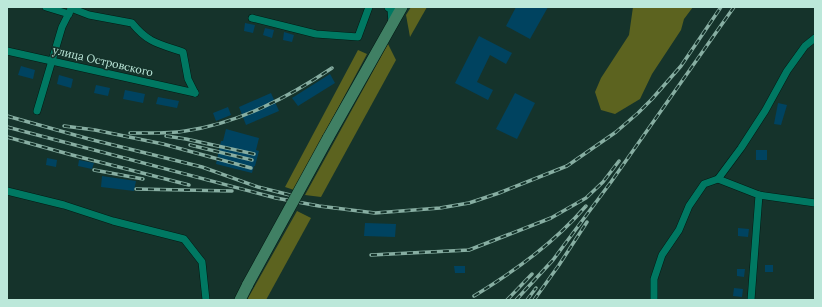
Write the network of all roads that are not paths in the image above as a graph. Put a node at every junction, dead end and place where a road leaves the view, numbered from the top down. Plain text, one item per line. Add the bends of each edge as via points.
1 (46, 7) edge
2 (369, 7) edge
3 (389, 7) edge
4 (402, 7) edge
5 (71, 10) edge
6 (252, 18) dead end
7 (393, 24) junction
8 (815, 38) edge
9 (7, 51) edge
10 (51, 60) junction
11 (37, 111) dead end
12 (718, 179) junction
13 (7, 191) edge
14 (759, 195) junction
15 (815, 203) edge
16 (206, 300) edge
17 (240, 300) edge
18 (654, 300) edge
19 (751, 300) edge

1 - 5 street
2 - 6 street via 358,37 316,34
3 - 7 street via 392,9
4 - 7 main road
5 - 10 street via 62,27
5 - 10 street, улица Островского via 132,23 141,34 154,43 183,52 188,79 195,93
7 - 17 main road, bridge
8 - 12 street via 805,46 787,71 765,111
9 - 10 street, улица Островского
10 - 11 street
12 - 14 street
12 - 18 street via 704,184 662,255 654,279
13 - 16 street via 64,204 184,239 202,262
14 - 15 street
14 - 19 street

